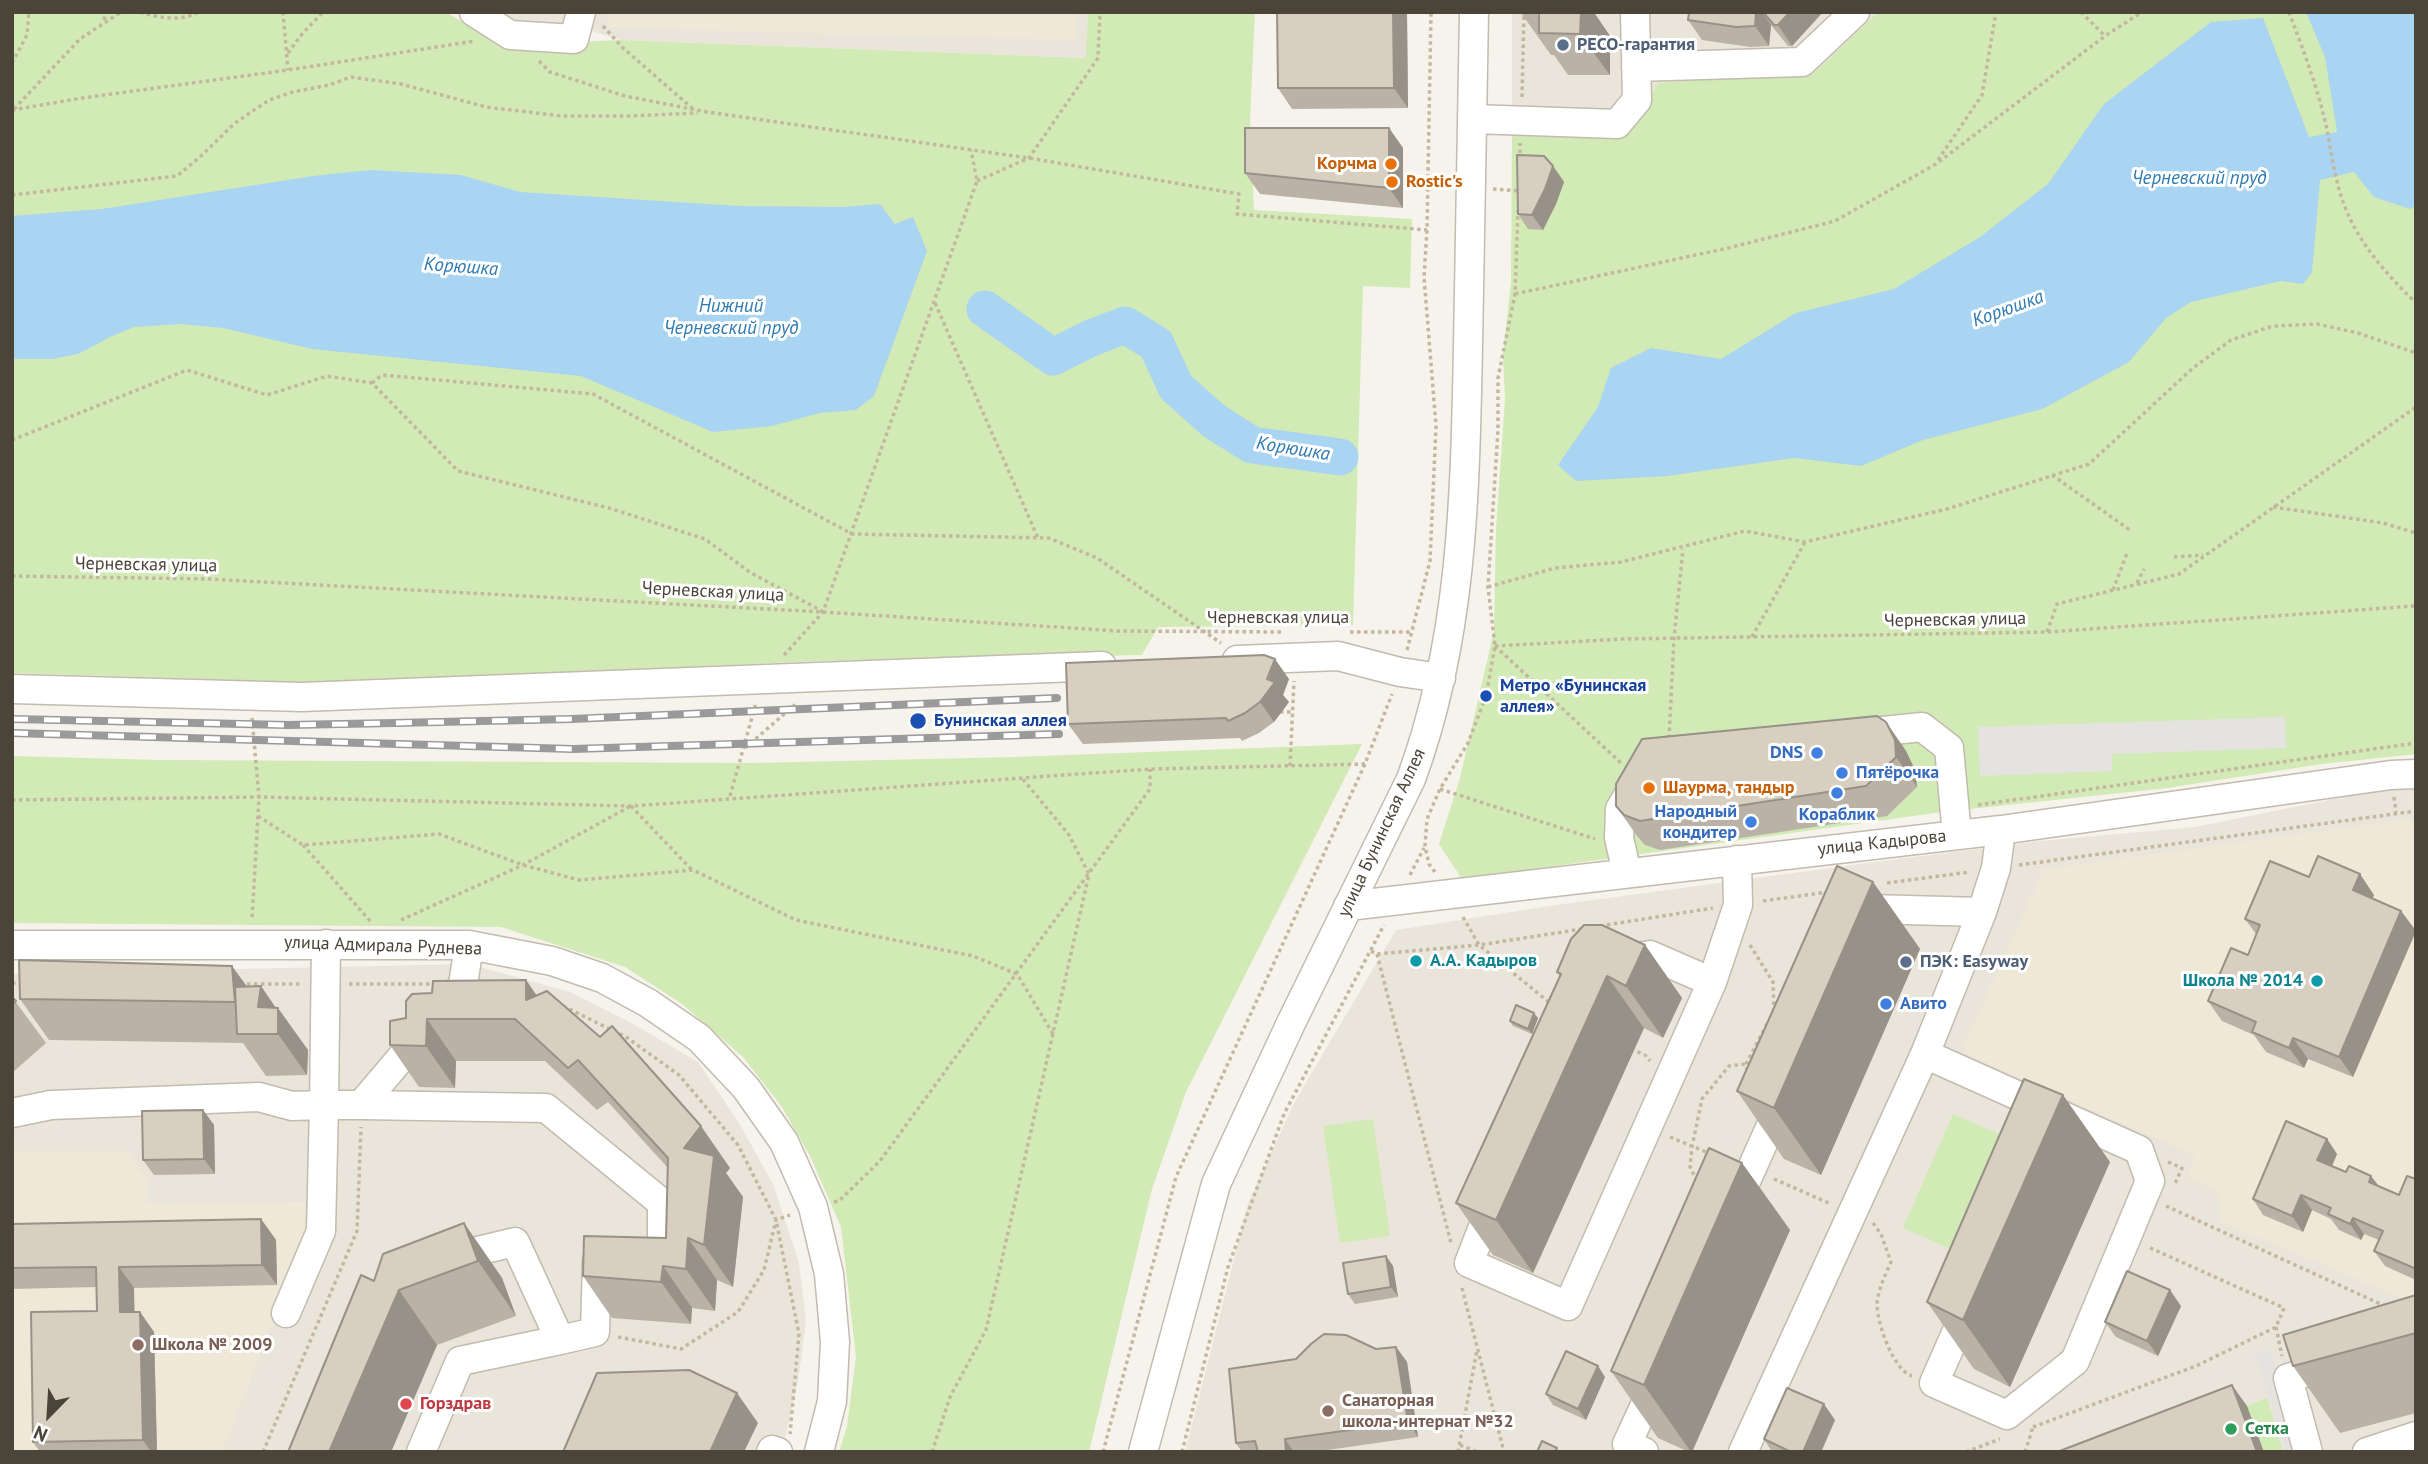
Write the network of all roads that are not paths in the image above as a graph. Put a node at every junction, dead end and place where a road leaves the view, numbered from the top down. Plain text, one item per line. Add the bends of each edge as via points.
1 (474, 12) edge
2 (1474, 12) edge
3 (1636, 12) edge
4 (1854, 12) edge
5 (589, 17) edge
6 (1636, 67) junction
7 (1473, 119) junction
8 (1205, 662) edge
9 (1135, 664) edge
10 (1441, 678) junction
11 (12, 689) edge
12 (1828, 736) edge
13 (1643, 770) edge
14 (2416, 774) edge
15 (1956, 822) junction
16 (2001, 830) junction
17 (1624, 860) junction
18 (1737, 860) junction
19 (1348, 906) junction
20 (1982, 912) junction
21 (338, 944) junction
22 (13, 945) edge
23 (469, 945) junction
24 (1852, 946) edge
25 (12, 951) edge
26 (1597, 979) edge
27 (1712, 982) junction
28 (1925, 1054) junction
29 (1790, 1082) edge
30 (324, 1105) junction
31 (361, 1105) junction
32 (12, 1113) edge
33 (1504, 1171) edge
34 (1724, 1230) edge
35 (417, 1265) edge
36 (1977, 1284) edge
37 (286, 1312) dead end
38 (560, 1340) junction
39 (2364, 1354) edge
40 (1667, 1356) edge
41 (2416, 1436) edge
42 (421, 1452) edge
43 (771, 1452) edge
44 (778, 1452) edge
45 (819, 1452) edge
46 (1143, 1452) edge
47 (1644, 1452) edge
48 (1743, 1452) edge
49 (2308, 1452) edge
50 (2367, 1452) edge

1 - 5 street via 510,35 574,39
2 - 7 street, улица Бунинская Аллея
3 - 6 street
4 - 6 street via 1802,62
6 - 7 street via 1636,100 1617,124
7 - 10 street, улица Бунинская Аллея via 1460,563
8 - 10 street via 1246,660 1291,645
9 - 11 street via 302,697
10 - 19 street, улица Бунинская Аллея via 1411,779
12 - 15 street via 1922,727 1949,748
13 - 17 street via 1620,809
14 - 16 street, улица Кадырова
15 - 16 street, улица Кадырова
15 - 18 street, улица Кадырова
16 - 20 street via 1996,868
17 - 18 street, улица Кадырова
17 - 19 street, улица Кадырова via 1449,894
18 - 27 street via 1738,905
19 - 46 street, улица Бунинская Аллея via 1216,1184
20 - 24 street via 1869,909
20 - 28 street
21 - 22 street, улица Адмирала Руднева
21 - 23 street, улица Адмирала Руднева
21 - 30 street
22 - 25 street
23 - 31 street via 463,985
23 - 45 street, улица Адмирала Руднева via 552,961 602,978 648,1003 699,1038 746,1088 784,1142 813,1207 829,1273 835,1342 832,1401
26 - 27 street via 1613,961 1650,955
27 - 33 street via 1568,1306 1469,1263
28 - 36 street via 2048,1124 2139,1150 2150,1181 2075,1361 2007,1415 1934,1383
28 - 48 street
29 - 34 street
30 - 31 street
30 - 32 street via 292,1106 259,1097 51,1105
30 - 37 street via 321,1231
31 - 38 street via 546,1108 662,1203 662,1262 597,1261 595,1332
35 - 38 street via 515,1242
38 - 42 street via 460,1361
39 - 49 street via 2287,1378
40 - 47 street via 1627,1444
41 - 50 street
43 - 44 street

